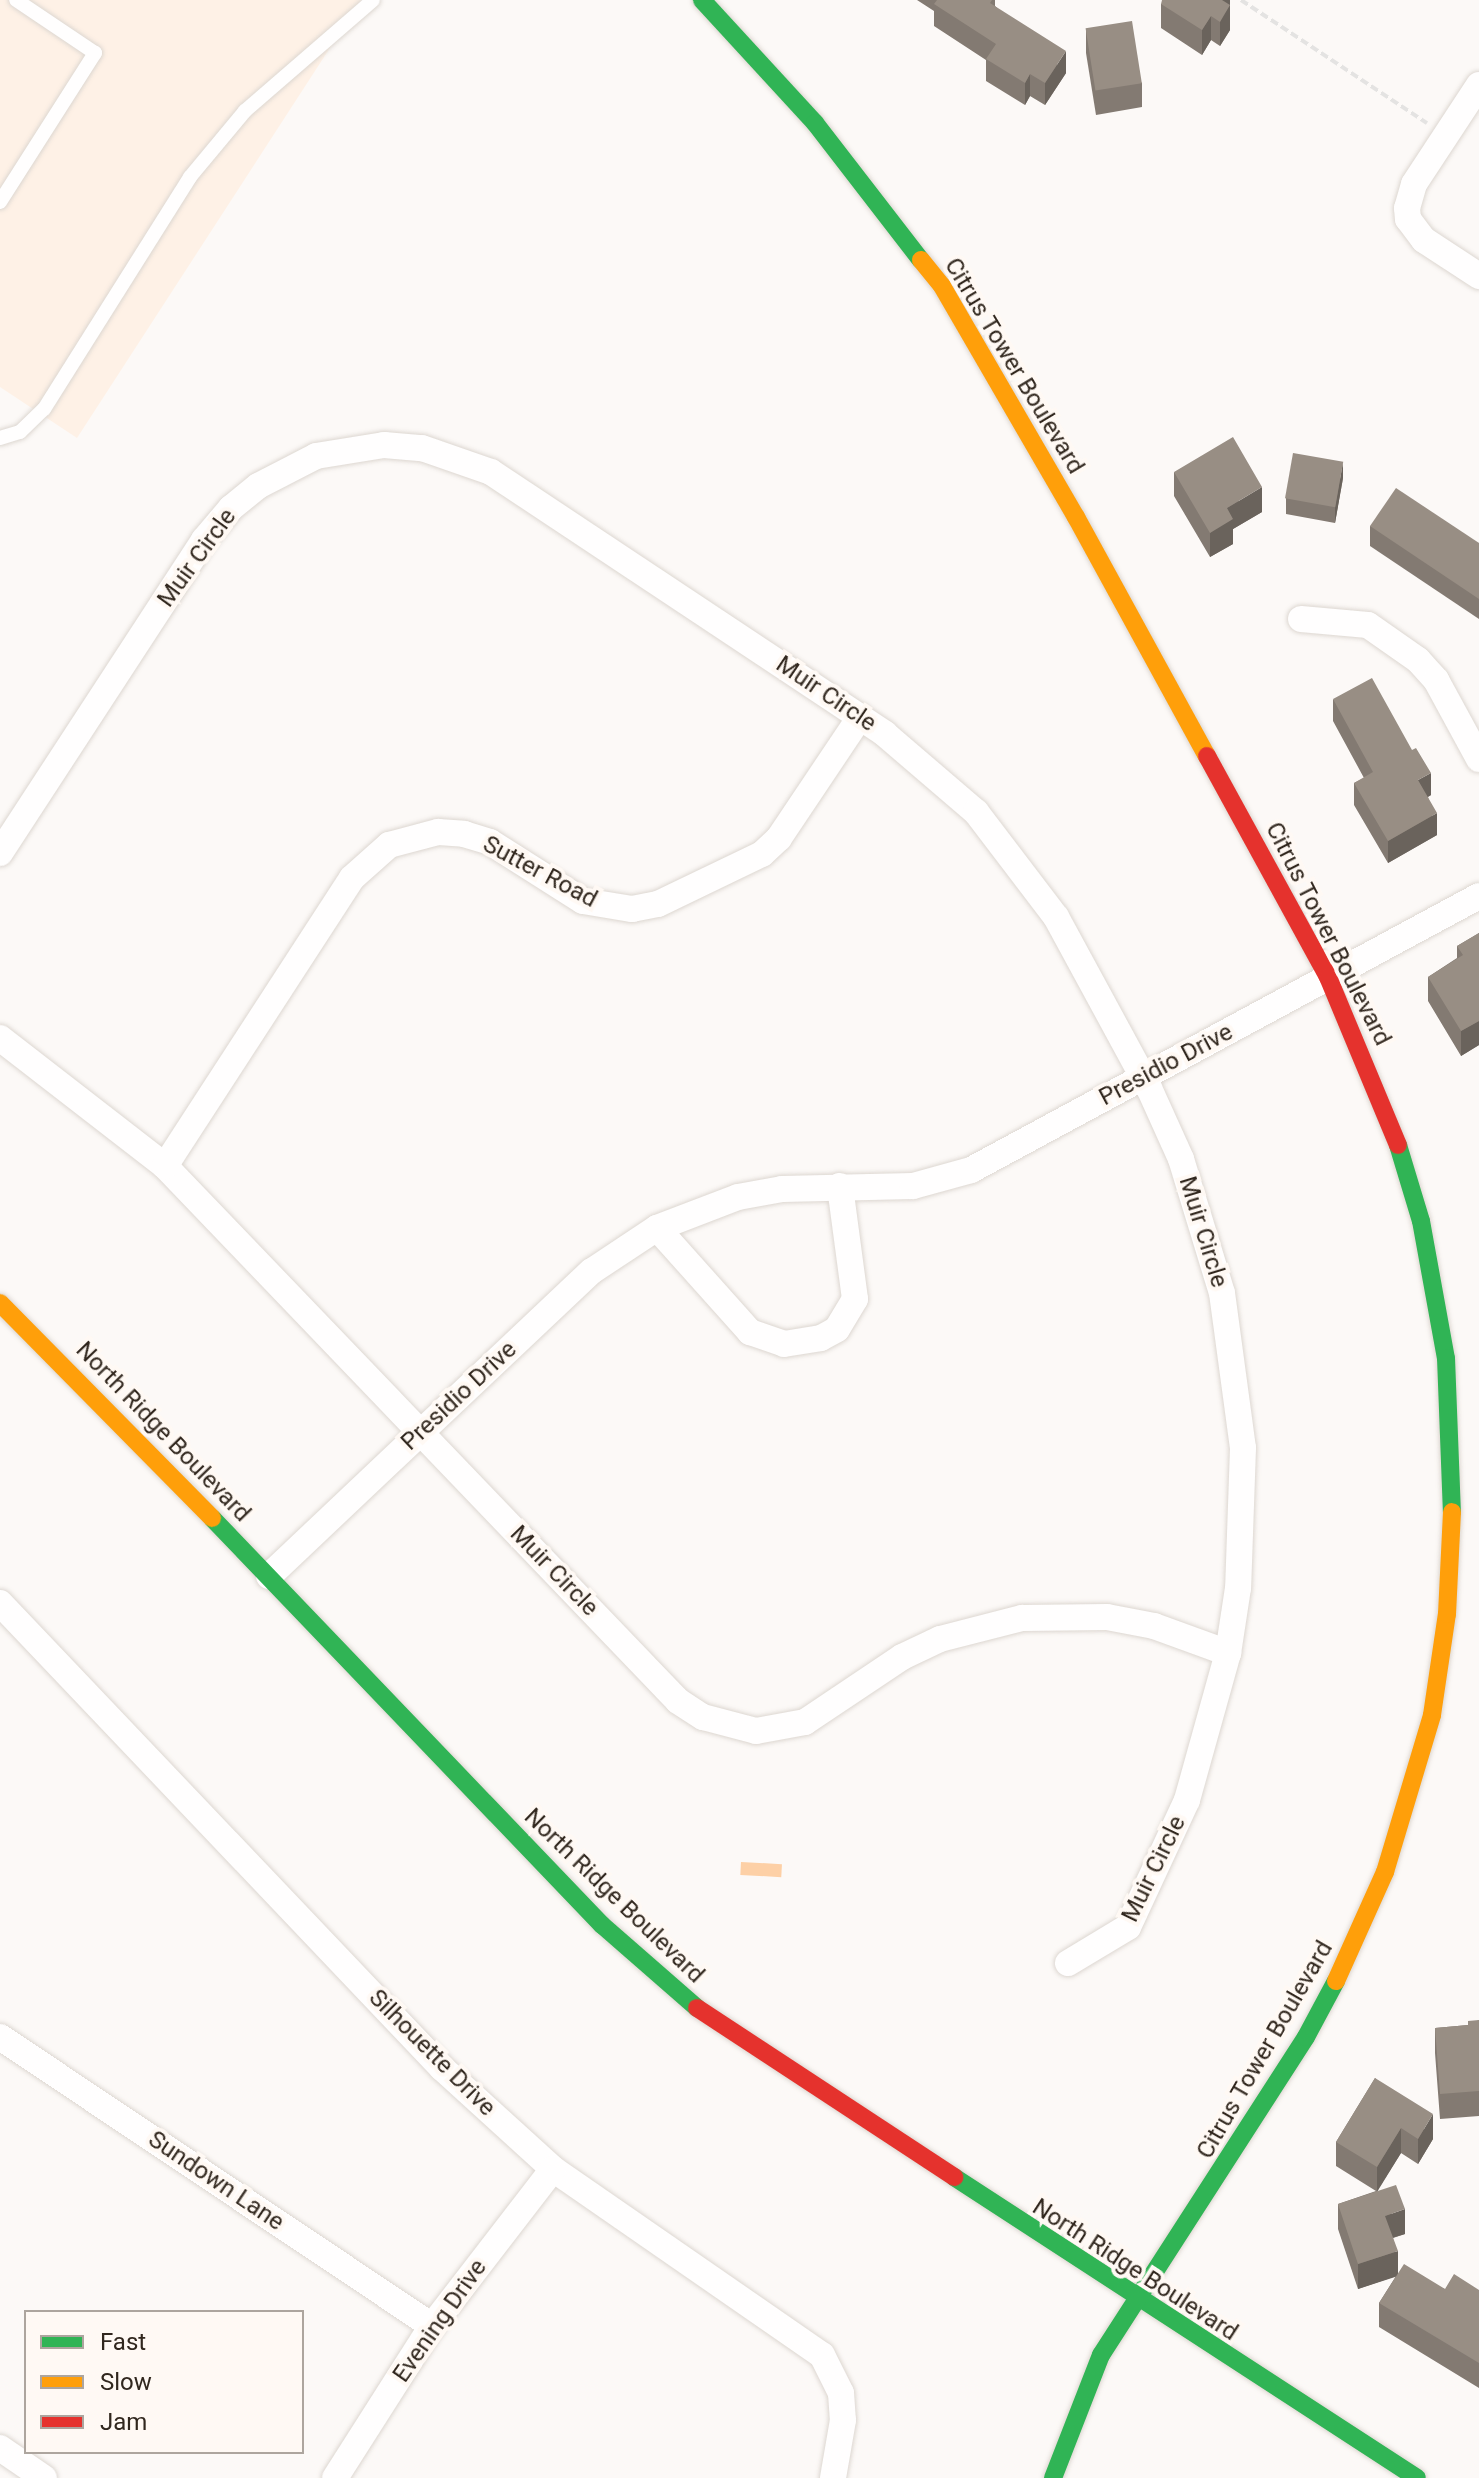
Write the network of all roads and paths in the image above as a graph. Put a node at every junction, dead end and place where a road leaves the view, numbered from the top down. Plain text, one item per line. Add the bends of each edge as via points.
1 (16, 0) edge
2 (373, 0) edge
3 (702, 0) edge
4 (1241, 0) edge
5 (1479, 85) edge
6 (1446, 135) junction
7 (0, 202) edge
8 (1479, 276) edge
9 (0, 438) edge
10 (1301, 619) dead end
11 (860, 717) junction
12 (1479, 759) edge
13 (0, 853) edge
14 (1479, 896) edge
15 (1328, 977) junction
16 (0, 1038) edge
17 (1143, 1078) junction
18 (165, 1166) junction
19 (840, 1186) junction
20 (657, 1228) junction
21 (0, 1303) edge
22 (422, 1431) junction
23 (269, 1576) junction
24 (0, 1603) edge
25 (1228, 1653) junction
26 (1068, 1963) dead end
27 (0, 2037) edge
28 (553, 2169) junction
29 (1137, 2300) junction
30 (432, 2326) junction
31 (0, 2448) edge
32 (44, 2478) edge
33 (335, 2478) edge
34 (833, 2478) edge
35 (1053, 2478) edge
36 (1417, 2478) edge

1 - 7 lane via 95,53
2 - 9 lane via 245,111 190,177 44,409 20,432
3 - 15 main road, Citrus Tower Boulevard via 815,123 942,286 1076,517
4 - 6 path
5 - 6 street
6 - 8 street via 1409,194 1408,219 1424,240
10 - 12 street via 1368,625 1418,660 1436,680
11 - 13 street, Muir Circle via 491,472 422,448 350,448 284,470 231,508 204,540
11 - 17 street, Muir Circle via 928,767 1019,863 1056,917
11 - 18 street, Sutter Road via 779,838 762,854 658,904 632,909 583,901 490,842 464,834 425,834 389,845 352,878
14 - 15 street, Presidio Drive
15 - 17 street, Presidio Drive
15 - 29 main road, Citrus Tower Boulevard via 1399,1148 1436,1294 1452,1443 1447,1614 1432,1715 1411,1792 1353,1949 1248,2132
16 - 18 street, Muir Circle
17 - 19 street, Presidio Drive via 944,1181
17 - 25 street, Muir Circle via 1202,1218 1236,1370 1243,1510
18 - 22 street, Muir Circle
19 - 20 street, Presidio Drive via 738,1197
19 - 20 street via 855,1299 837,1329 821,1338 784,1344 750,1332
20 - 22 street, Presidio Drive via 592,1271
21 - 23 main road, North Ridge Boulevard
22 - 23 street, Presidio Drive
22 - 25 street, Muir Circle via 678,1701 730,1728 768,1730 805,1722 902,1657 980,1626 1022,1618 1107,1617 1154,1626
23 - 29 main road, North Ridge Boulevard via 602,1925 664,1982 714,2022
24 - 28 street, Silhouette Drive via 442,2068
25 - 26 street, Muir Circle via 1197,1771 1157,1872 1128,1927
27 - 30 street, Sundown Lane
28 - 30 street, Evening Drive
28 - 34 street, Silhouette Drive via 822,2355 841,2393 843,2420
29 - 35 main road, Citrus Tower Boulevard via 1101,2355
29 - 36 main road, North Ridge Boulevard
30 - 33 street, Evening Drive
31 - 32 street

